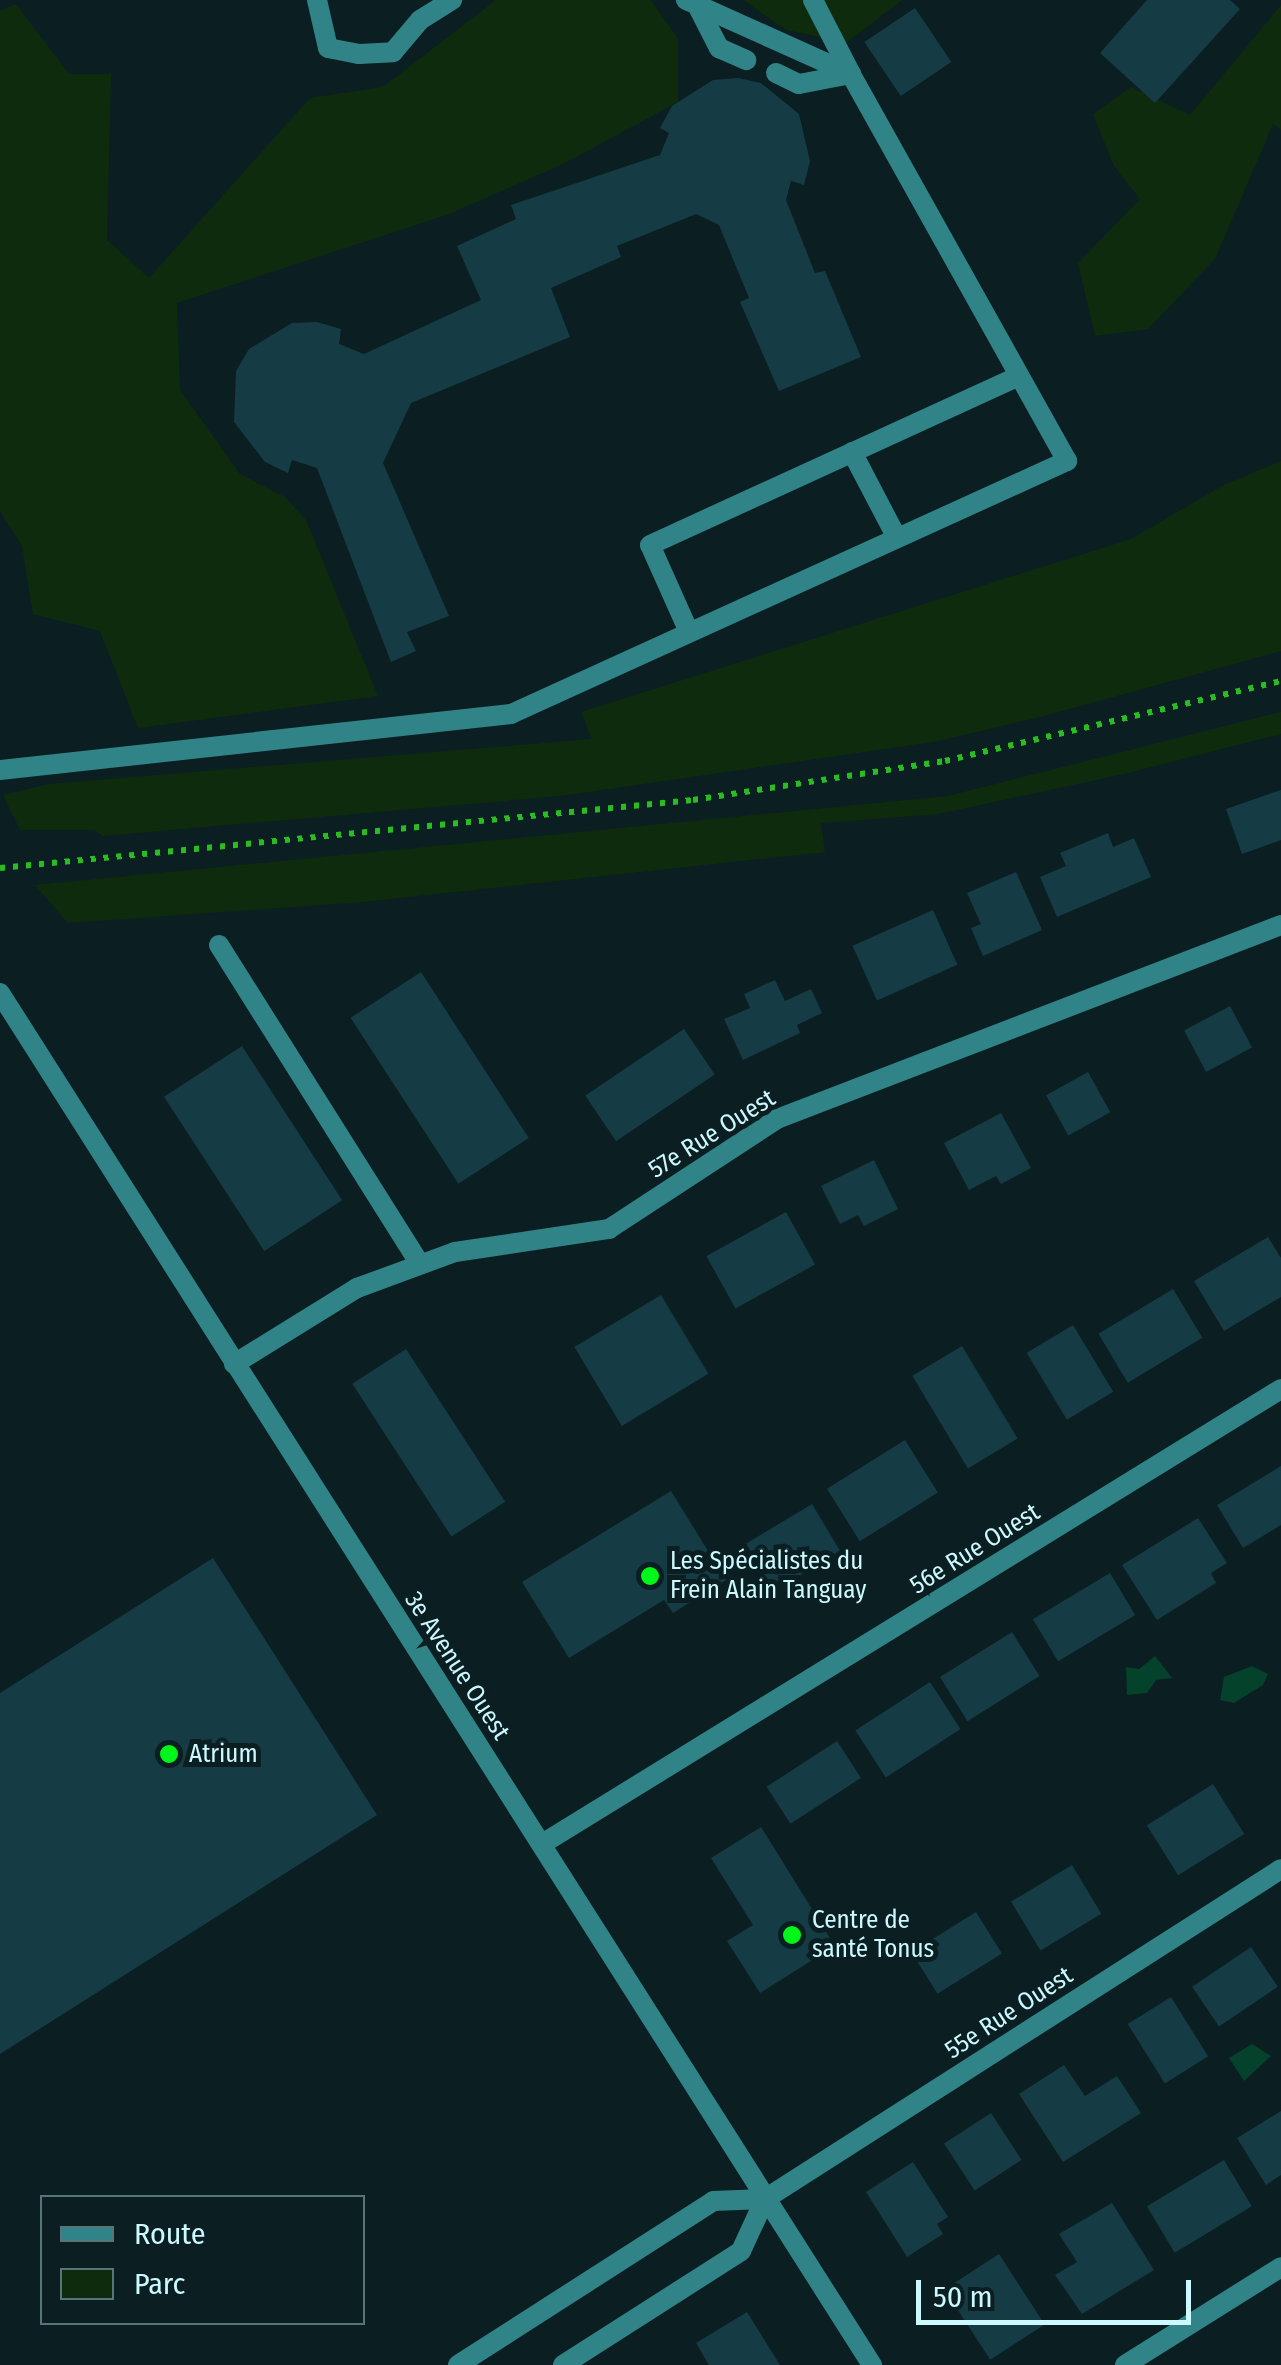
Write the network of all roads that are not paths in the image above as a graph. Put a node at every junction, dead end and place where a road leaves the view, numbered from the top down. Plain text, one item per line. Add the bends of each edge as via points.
1 (317, 0) edge
2 (452, 0) edge
3 (812, 0) edge
4 (692, 4) edge
5 (746, 60) dead end
6 (776, 74) dead end
7 (850, 74) junction
8 (1017, 377) junction
9 (852, 452) junction
10 (896, 538) junction
11 (689, 632) junction
12 (0, 770) edge
13 (1281, 925) edge
14 (219, 945) dead end
15 (0, 993) edge
16 (419, 1263) junction
17 (234, 1364) junction
18 (1281, 1389) edge
19 (542, 1844) junction
20 (1281, 1869) edge
21 (765, 2200) junction
22 (1281, 2267) edge
23 (458, 2365) edge
24 (564, 2365) edge
25 (872, 2365) edge
26 (1125, 2365) edge

1 - 2 street via 328,48 359,54 394,52 420,20
3 - 7 street
4 - 5 street via 719,48
4 - 7 street
6 - 7 street via 799,84
7 - 8 street
8 - 9 street
8 - 10 street via 1067,461
9 - 10 street
9 - 11 street via 650,545
10 - 11 street
11 - 12 street via 512,714
13 - 16 street, 57e Rue Ouest via 777,1119 610,1229
14 - 16 street
15 - 17 street, 3e Avenue Ouest
16 - 17 street, 57e Rue Ouest via 356,1288
17 - 19 street, 3e Avenue Ouest
18 - 19 street, 56e Rue Ouest
19 - 21 street, 3e Avenue Ouest
20 - 21 street, 55e Rue Ouest
21 - 23 street via 713,2201
21 - 24 street via 741,2251
21 - 25 street, 3e Avenue Ouest
22 - 26 street

